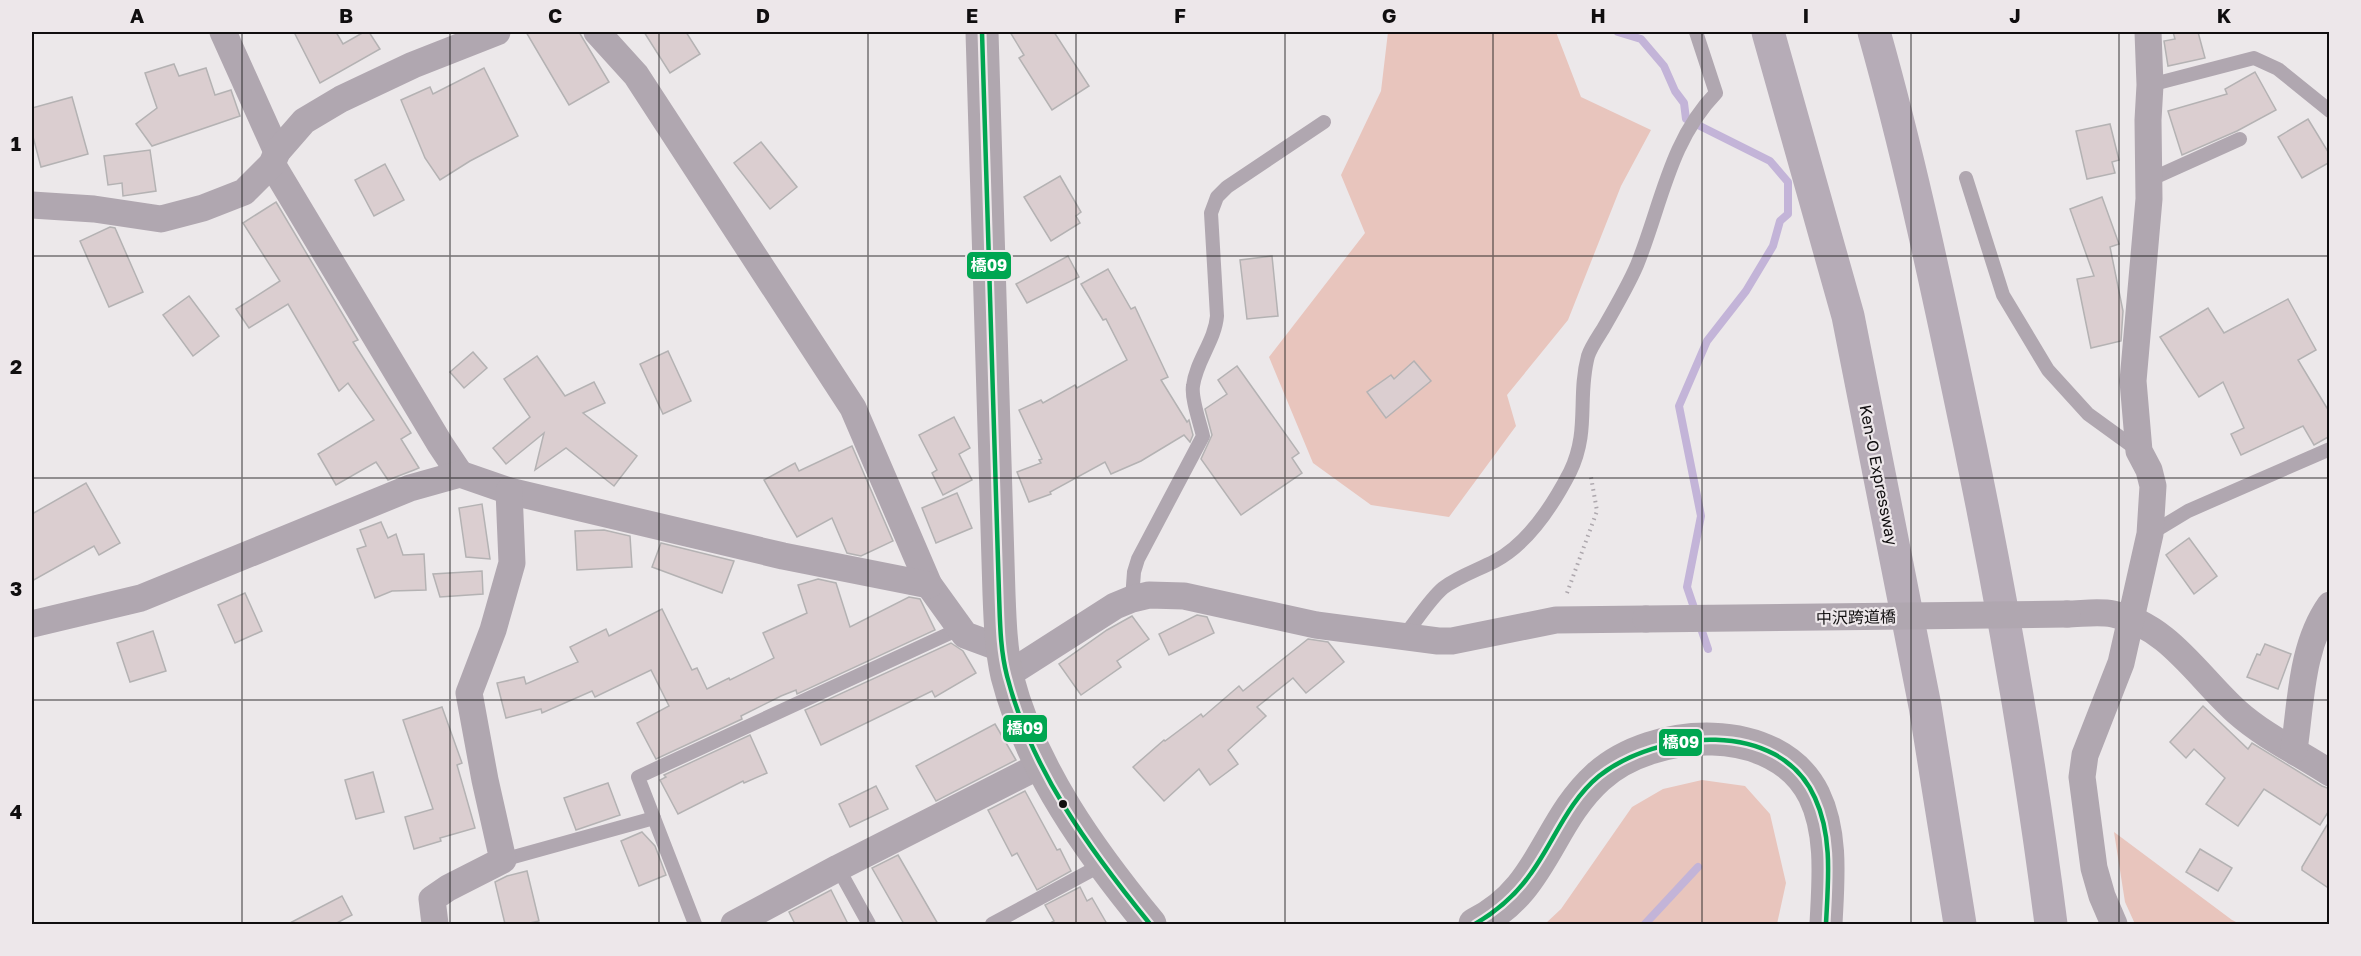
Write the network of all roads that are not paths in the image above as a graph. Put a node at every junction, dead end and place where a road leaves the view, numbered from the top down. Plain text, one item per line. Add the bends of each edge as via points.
1 (223, 32) edge
2 (497, 32) edge
3 (597, 32) edge
4 (982, 32) edge
5 (1696, 32) edge
6 (1768, 32) edge
7 (1874, 32) edge
8 (2148, 32) edge
9 (2150, 85) junction
10 (2330, 111) edge
11 (1324, 122) dead end
12 (2240, 139) dead end
13 (275, 158) junction
14 (1966, 178) dead end
15 (2149, 180) junction
16 (32, 204) edge
17 (2330, 449) edge
18 (2139, 451) junction
19 (460, 474) junction
20 (509, 491) junction
21 (2150, 534) junction
22 (929, 585) junction
23 (1132, 599) junction
24 (2330, 605) edge
25 (2130, 619) junction
26 (32, 624) edge
27 (959, 629) junction
28 (1403, 637) junction
29 (1005, 662) junction
30 (2294, 750) junction
31 (1041, 765) junction
32 (2330, 773) edge
33 (654, 818) junction
34 (503, 860) junction
35 (1102, 864) junction
36 (838, 868) junction
37 (435, 924) edge
38 (695, 924) edge
39 (734, 924) edge
40 (869, 924) edge
41 (992, 924) edge
42 (1150, 924) edge
43 (1475, 924) edge
44 (1826, 924) edge
45 (1960, 924) edge
46 (2051, 924) edge
47 (2114, 924) edge

1 - 13 street
2 - 13 street via 341,99 304,121
3 - 22 street via 636,75 853,408
4 - 29 main road via 999,582
5 - 28 lane via 1716,93 1699,111 1685,136 1661,192 1637,266 1588,354 1583,385 1584,423 1570,472 1534,529 1515,548 1441,590
6 - 45 highway, Ken-O Expressway via 1848,316 1925,706
7 - 46 highway via 1934,274 1991,545 2022,717
8 - 9 street
9 - 10 lane via 2254,58 2278,69
9 - 15 street
11 - 23 lane via 1216,197 1211,213 1216,332 1192,388 1203,436 1138,559
12 - 15 lane
13 - 16 street via 244,192 161,219
13 - 19 street
14 - 18 lane via 2003,295 2048,370 2088,414
15 - 18 street via 2133,381
17 - 21 lane via 2188,511
18 - 21 street via 2152,486
19 - 20 street
19 - 26 street via 410,488 141,598
20 - 22 street via 783,556
20 - 34 street via 512,563 493,630 469,693
21 - 25 street
22 - 27 street
23 - 28 street, 中沢跨道橋 via 1184,596 1316,625
23 - 29 street
24 - 30 street via 2311,645
25 - 28 street, 中沢跨道橋, bridge via 2111,613 1556,620 1452,641
25 - 30 street, 中沢跨道橋 via 2148,626 2170,643 2238,712
25 - 47 street via 2121,663 2085,755 2082,777 2094,867
27 - 29 street
27 - 33 lane via 638,777
29 - 31 main road
30 - 32 street, 中沢跨道橋
31 - 35 main road
31 - 36 street
33 - 34 lane
33 - 38 lane
34 - 37 street via 432,899
35 - 41 lane
35 - 42 main road
36 - 39 street
36 - 40 lane
43 - 44 main road via 1498,911 1526,882 1582,794 1600,775 1636,753 1698,740 1764,748 1792,765 1805,780 1819,805 1825,828

